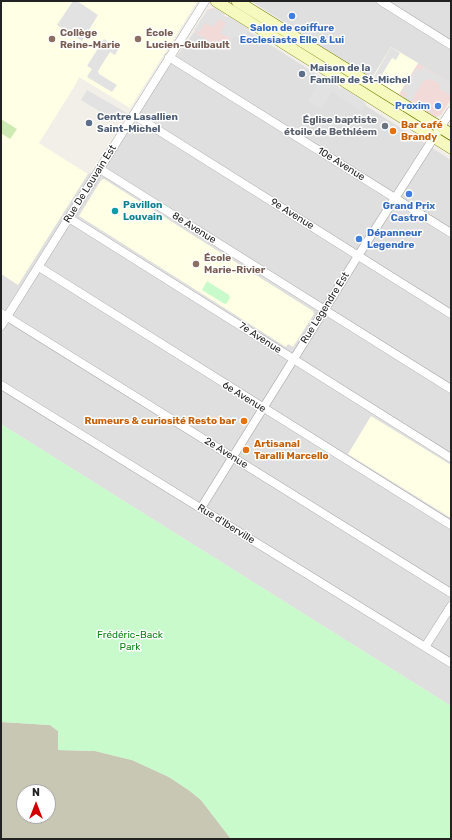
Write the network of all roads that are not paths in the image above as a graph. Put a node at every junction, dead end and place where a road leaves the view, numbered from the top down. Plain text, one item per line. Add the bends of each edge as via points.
1 (205, 1) edge
2 (216, 1) edge
3 (237, 1) edge
4 (381, 1) edge
5 (451, 45) edge
6 (170, 57) junction
7 (451, 111) edge
8 (134, 114) junction
9 (437, 132) junction
10 (451, 134) edge
11 (451, 148) edge
12 (100, 169) junction
13 (395, 198) junction
14 (69, 218) junction
15 (451, 233) edge
16 (358, 255) junction
17 (39, 267) junction
18 (324, 310) junction
19 (451, 314) edge
20 (4, 315) edge
21 (1, 326) edge
22 (293, 360) junction
23 (1, 384) edge
24 (451, 389) edge
25 (262, 408) junction
26 (232, 457) junction
27 (451, 458) edge
28 (201, 508) junction
29 (451, 525) edge
30 (451, 593) edge
31 (451, 606) edge
32 (425, 647) junction
33 (451, 663) edge

1 - 6 street, Rue De Louvain Est
2 - 9 main road
3 - 9 main road
4 - 5 street
6 - 8 street, Rue De Louvain Est
6 - 13 street, 10e Avenue
7 - 9 street, Rue Legendre Est
8 - 12 street, Rue De Louvain Est
8 - 16 street, 9e Avenue
9 - 10 main road
9 - 11 main road
9 - 13 street, Rue Legendre Est
12 - 14 street, Rue De Louvain Est
12 - 18 street, 8e Avenue
13 - 15 street, 10e Avenue
13 - 16 street, Rue Legendre Est
14 - 17 street, Rue De Louvain Est
14 - 22 street, 7e Avenue
16 - 18 street, Rue Legendre Est
16 - 19 street, 9e Avenue
17 - 20 street, Rue De Louvain Est
17 - 25 street, 6e Avenue
18 - 22 street, Rue Legendre Est
18 - 24 street, 8e Avenue
20 - 21 street, Rue De Louvain Est
20 - 26 street, 2e Avenue
22 - 25 street, Rue Legendre Est
22 - 27 street, 7e Avenue
23 - 28 street, Rue d'Iberville
25 - 26 street, Rue Legendre Est
25 - 29 street, 6e Avenue
26 - 28 street, Rue Legendre Est
26 - 30 street, 2e Avenue
28 - 32 street, Rue d'Iberville
31 - 32 street
32 - 33 street, Rue d'Iberville

